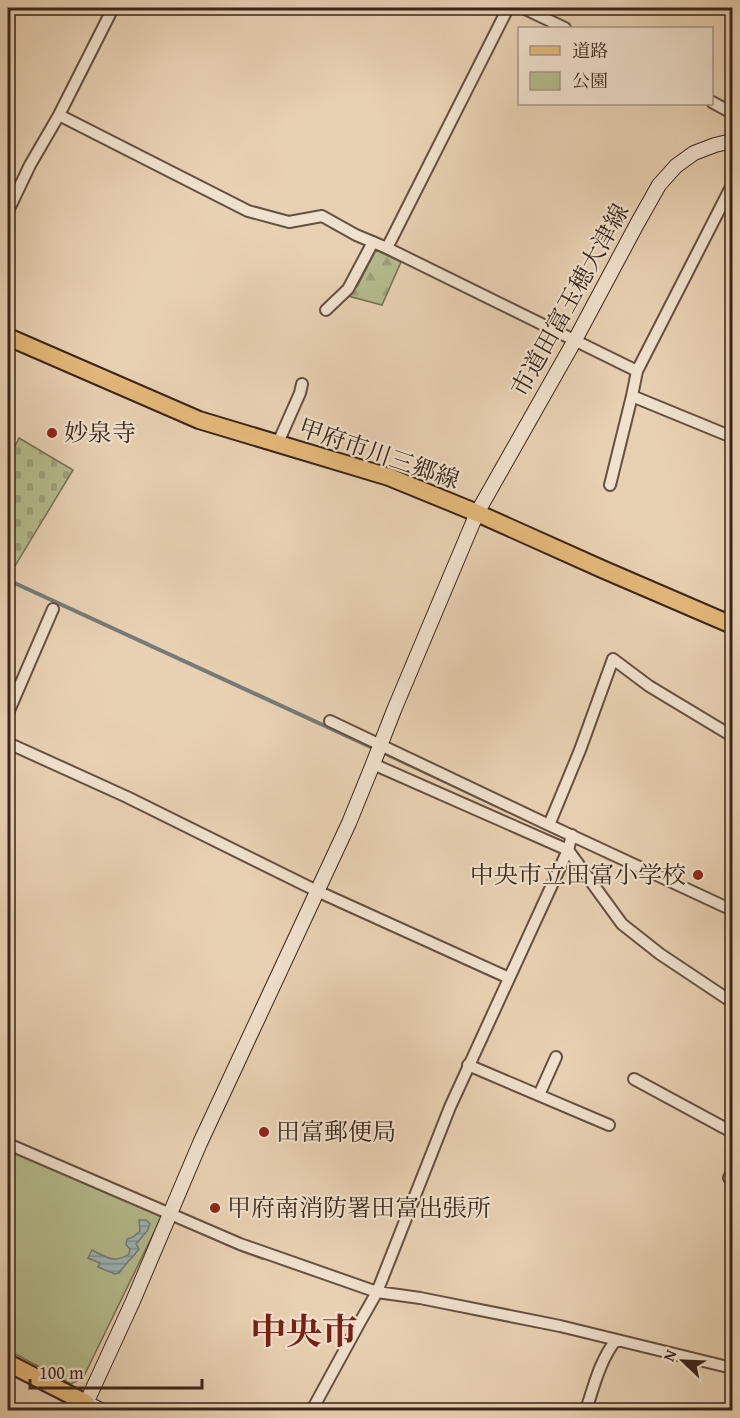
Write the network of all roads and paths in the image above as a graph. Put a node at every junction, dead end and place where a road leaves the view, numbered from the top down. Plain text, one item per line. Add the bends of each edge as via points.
1 (113, 8) edge
2 (508, 8) edge
3 (524, 8) edge
4 (563, 27) edge
5 (713, 103) edge
6 (732, 113) edge
7 (59, 115) junction
8 (732, 141) edge
9 (732, 184) edge
10 (8, 211) edge
11 (373, 242) junction
12 (387, 248) junction
13 (326, 310) dead end
14 (8, 337) edge
15 (575, 340) junction
16 (637, 371) junction
17 (302, 384) dead end
18 (632, 396) junction
19 (732, 437) edge
20 (277, 444) junction
21 (610, 485) dead end
22 (477, 513) junction
23 (53, 609) dead end
24 (732, 625) edge
25 (8, 714) edge
26 (330, 721) dead end
27 (732, 736) edge
28 (8, 743) edge
29 (378, 753) junction
30 (549, 825) junction
31 (570, 842) junction
32 (317, 891) junction
33 (732, 910) edge
34 (509, 978) junction
35 (732, 1002) edge
36 (556, 1057) dead end
37 (468, 1065) junction
38 (634, 1079) dead end
39 (539, 1095) junction
40 (609, 1125) dead end
41 (732, 1132) edge
42 (8, 1144) edge
43 (732, 1172) edge
44 (732, 1180) edge
45 (170, 1215) junction
46 (377, 1292) junction
47 (616, 1340) junction
48 (8, 1363) edge
49 (732, 1368) edge
50 (90, 1408) edge
51 (312, 1410) edge
52 (586, 1410) edge

1 - 7 street
2 - 12 street
3 - 4 street
5 - 6 street
7 - 10 street
7 - 11 street via 248,211 289,222 322,216
8 - 15 street, 市道田富玉穂大津線 via 694,153 659,185
9 - 16 street
11 - 12 street
11 - 13 street via 348,289
12 - 15 street
14 - 20 main road, 甲府市川三郷線 via 199,420
15 - 16 street
15 - 22 street, 市道田富玉穂大津線
16 - 18 street
17 - 20 street
18 - 19 street
18 - 21 street
20 - 22 main road, 甲府市川三郷線 via 389,477
22 - 24 main road, 甲府市川三郷線
22 - 29 street, 市道田富玉穂大津線
23 - 25 street
26 - 29 street
27 - 30 street via 649,686 613,659
28 - 32 street
29 - 30 street
29 - 31 street
29 - 32 street, 市道田富玉穂大津線
30 - 31 street
31 - 33 street
31 - 34 street
31 - 35 street via 622,924
32 - 34 street
32 - 45 street, 市道田富玉穂大津線
34 - 37 street
36 - 39 street
37 - 39 street
37 - 46 street
38 - 41 street
39 - 40 street
42 - 45 street
43 - 44 street
45 - 46 street
45 - 50 street, 市道田富玉穂大津線
46 - 47 street
46 - 51 street
47 - 49 street
47 - 52 street via 603,1361
48 - 50 main road

